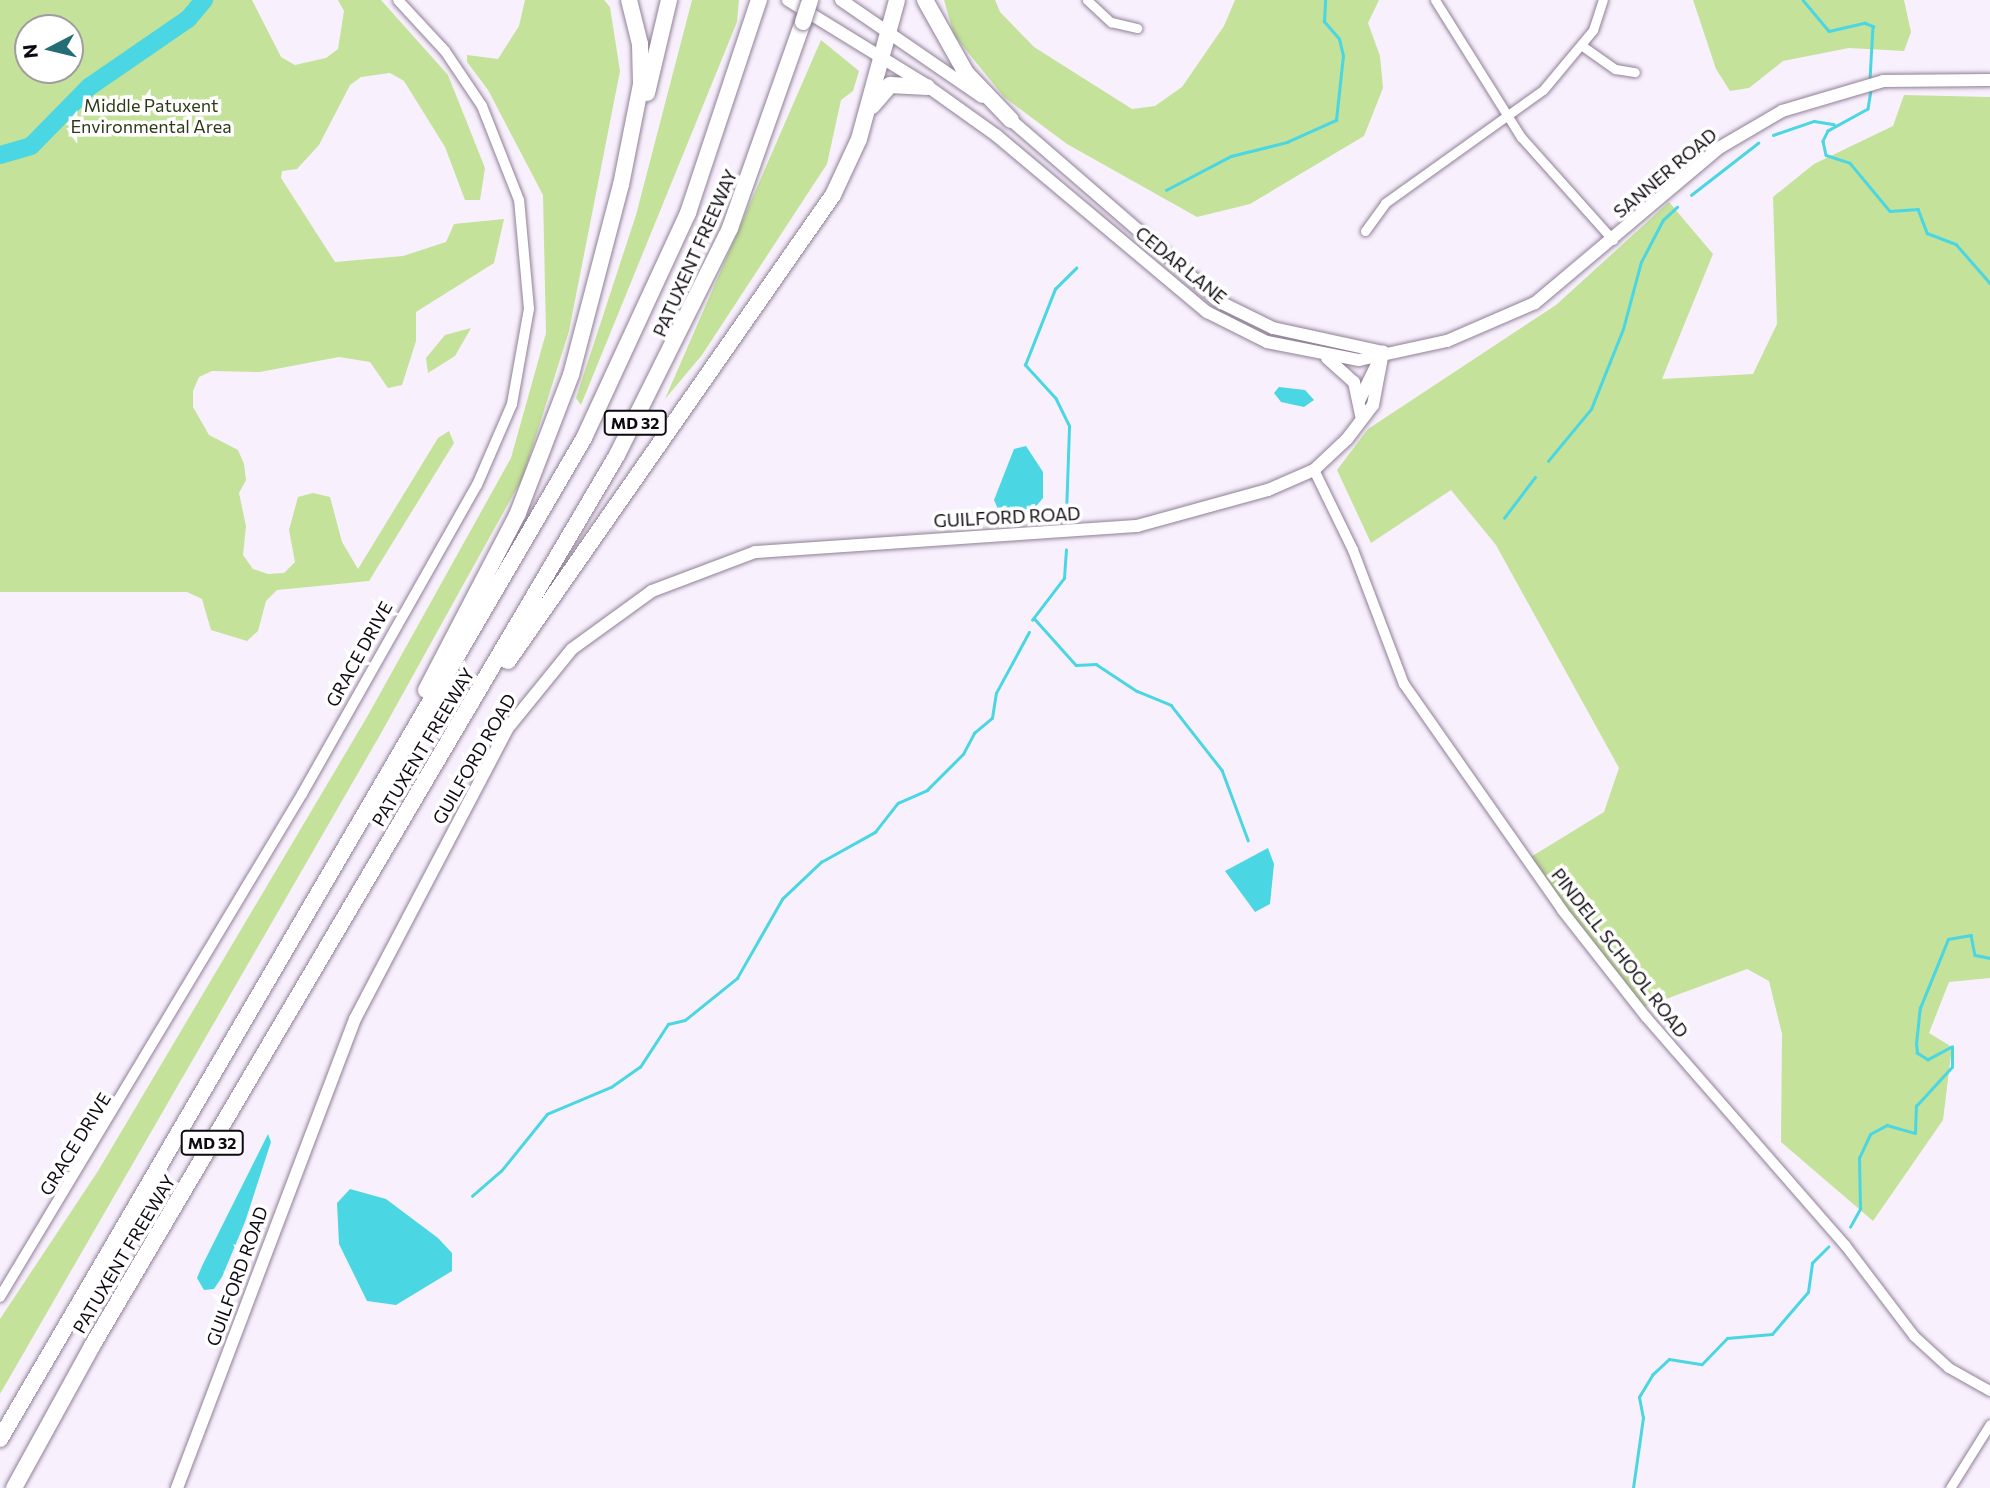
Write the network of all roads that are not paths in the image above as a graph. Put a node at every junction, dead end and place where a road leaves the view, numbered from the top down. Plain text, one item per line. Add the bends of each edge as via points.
1 (398, 0) edge
2 (629, 0) edge
3 (669, 0) edge
4 (759, 0) edge
5 (788, 0) edge
6 (810, 0) edge
7 (841, 0) edge
8 (897, 0) edge
9 (925, 0) edge
10 (1087, 0) edge
11 (1435, 0) edge
12 (1603, 0) edge
13 (1137, 28) dead end
14 (889, 30) junction
15 (1581, 45) junction
16 (881, 56) junction
17 (1635, 72) dead end
18 (1990, 80) edge
19 (928, 87) junction
20 (866, 113) junction
21 (1507, 118) junction
22 (1011, 120) junction
23 (621, 185) junction
24 (1365, 231) dead end
25 (1613, 240) junction
26 (1383, 352) junction
27 (1327, 357) junction
28 (1359, 401) junction
29 (1361, 416) junction
30 (1314, 470) junction
31 (414, 800) junction
32 (285, 947) junction
33 (0, 1297) edge
34 (1990, 1391) edge
35 (1990, 1424) edge
36 (0, 1439) edge
37 (14, 1488) edge
38 (177, 1488) edge
39 (1950, 1488) edge

1 - 33 street, GRACE DRIVE via 445,51 482,106 519,200 529,309 512,404 477,485 302,794
2 - 23 highway via 640,44 641,84
3 - 23 highway
4 - 32 highway, PATUXENT FREEWAY / MD 32 via 688,213 621,365 564,474
5 - 16 main road, CEDAR LANE
6 - 31 highway, PATUXENT FREEWAY / MD 32, bridge via 758,156 694,308 617,456
7 - 14 main road, CEDAR LANE
8 - 14 highway
9 - 22 highway via 966,73
10 - 13 street via 1111,22
11 - 21 street
12 - 15 street via 1599,19
14 - 16 highway
14 - 22 main road, CEDAR LANE
15 - 17 street via 1615,69
15 - 21 street via 1543,90
16 - 19 main road, CEDAR LANE
16 - 20 highway
18 - 25 main road, SANNER ROAD via 1883,82 1782,111 1739,135
19 - 20 highway via 890,85
19 - 27 main road, CEDAR LANE via 997,136 1207,312 1267,342
20 - 31 highway via 848,168 819,218
21 - 24 street via 1385,203
21 - 25 street
22 - 26 main road, CEDAR LANE via 1222,303 1301,336
23 - 32 highway via 571,375 518,513
25 - 26 main road, SANNER ROAD via 1554,291 1513,315 1447,341
26 - 27 main road, CEDAR LANE via 1359,360
26 - 28 main road
26 - 29 main road, GUILFORD ROAD via 1379,389
27 - 28 main road via 1354,382
28 - 29 main road
29 - 30 main road, GUILFORD ROAD
30 - 34 street, PINDELL SCHOOL ROAD via 1353,550 1404,684 1562,910 1646,1017 1845,1245 1914,1336 1949,1368
30 - 38 main road, GUILFORD ROAD via 1214,508 1137,526 755,552 652,591 588,635 540,683 507,729 355,1019
31 - 37 highway, PATUXENT FREEWAY / MD 32
32 - 36 highway, PATUXENT FREEWAY / MD 32
35 - 39 street

